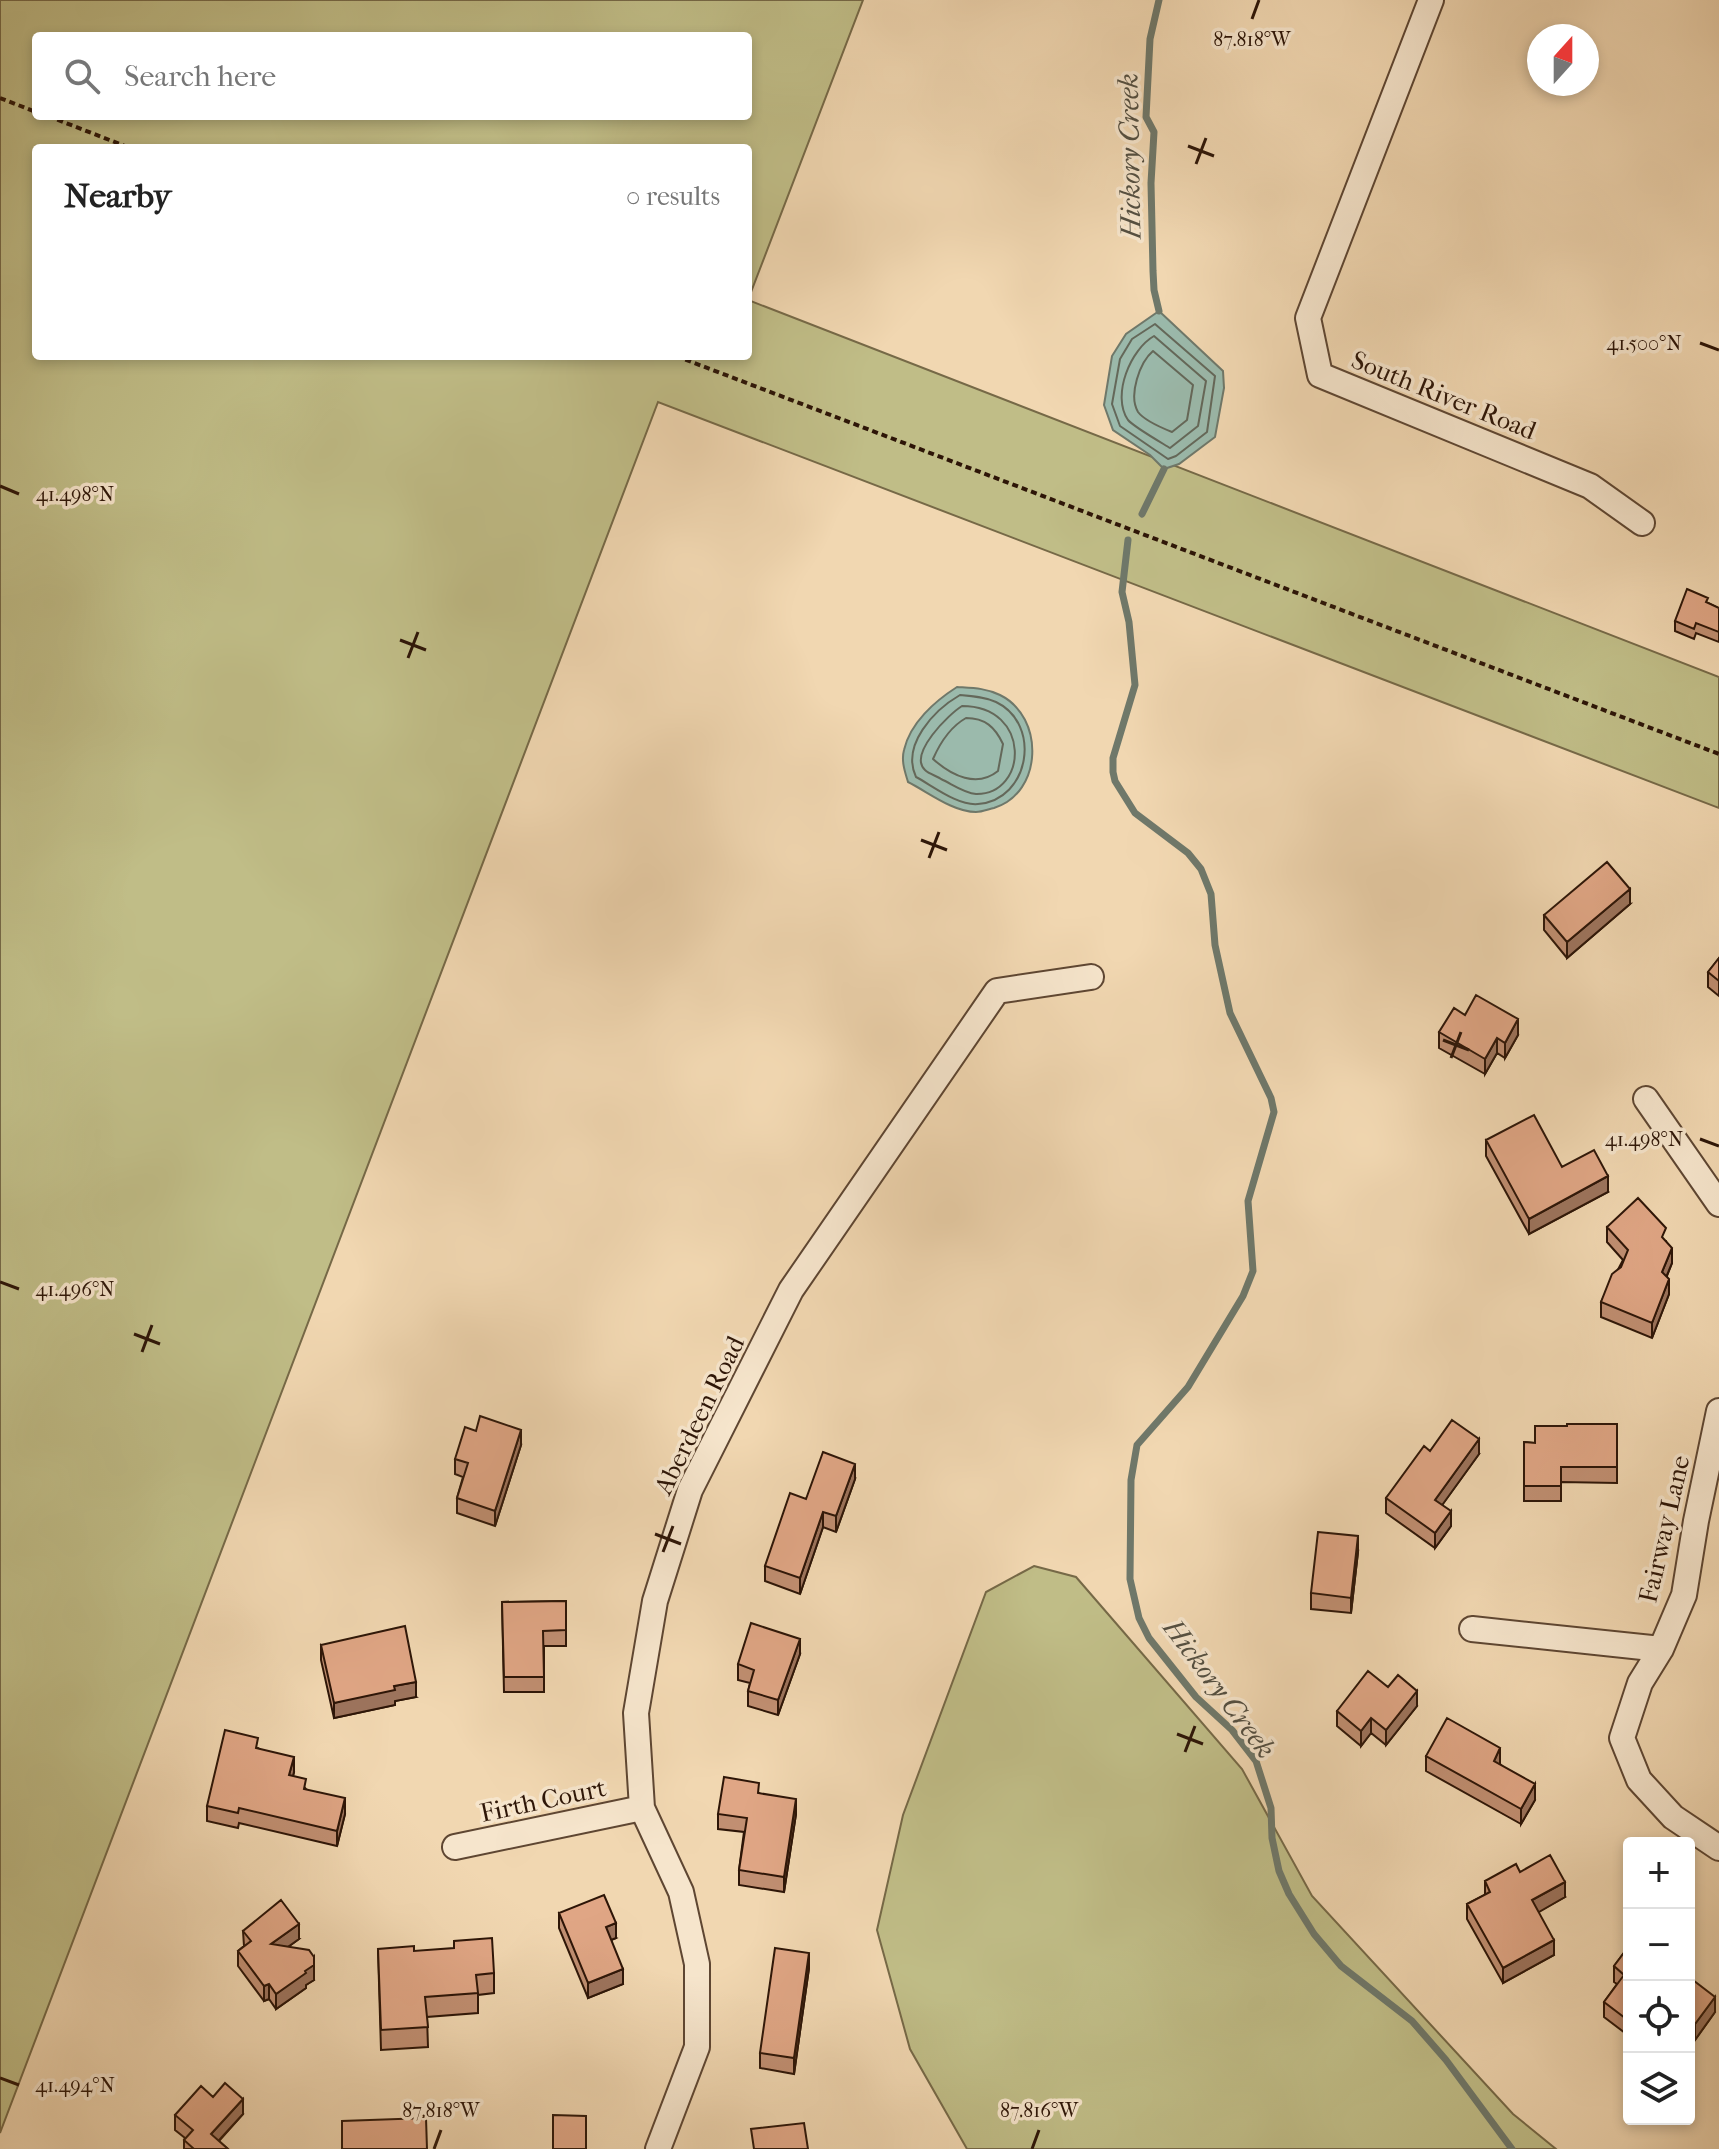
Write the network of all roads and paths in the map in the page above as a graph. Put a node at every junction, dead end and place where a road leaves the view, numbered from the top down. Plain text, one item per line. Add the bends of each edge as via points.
1 (1431, 0) edge
2 (0, 98) edge
3 (32, 110) edge
4 (58, 120) edge
5 (120, 144) edge
6 (686, 360) edge
7 (1642, 523) dead end
8 (1719, 754) edge
9 (1091, 977) dead end
10 (1646, 1099) dead end
11 (1719, 1204) edge
12 (1719, 1411) edge
13 (1472, 1629) dead end
14 (1661, 1649) junction
15 (642, 1808) junction
16 (455, 1847) dead end
17 (1719, 1848) edge
18 (658, 2149) edge

1 - 7 street, South River Road via 1308,318 1320,375 1590,486
2 - 3 path
4 - 5 path
6 - 8 path
9 - 15 street, Aberdeen Road via 997,991 791,1290 690,1490 655,1601 636,1713
10 - 11 street
12 - 14 street, Fairway Lane via 1684,1595
13 - 14 street
14 - 17 street, Fairway Lane via 1640,1683 1622,1738 1639,1780 1673,1817
15 - 16 street, Firth Court
15 - 18 street, Aberdeen Road via 681,1892 697,1964 697,2047

